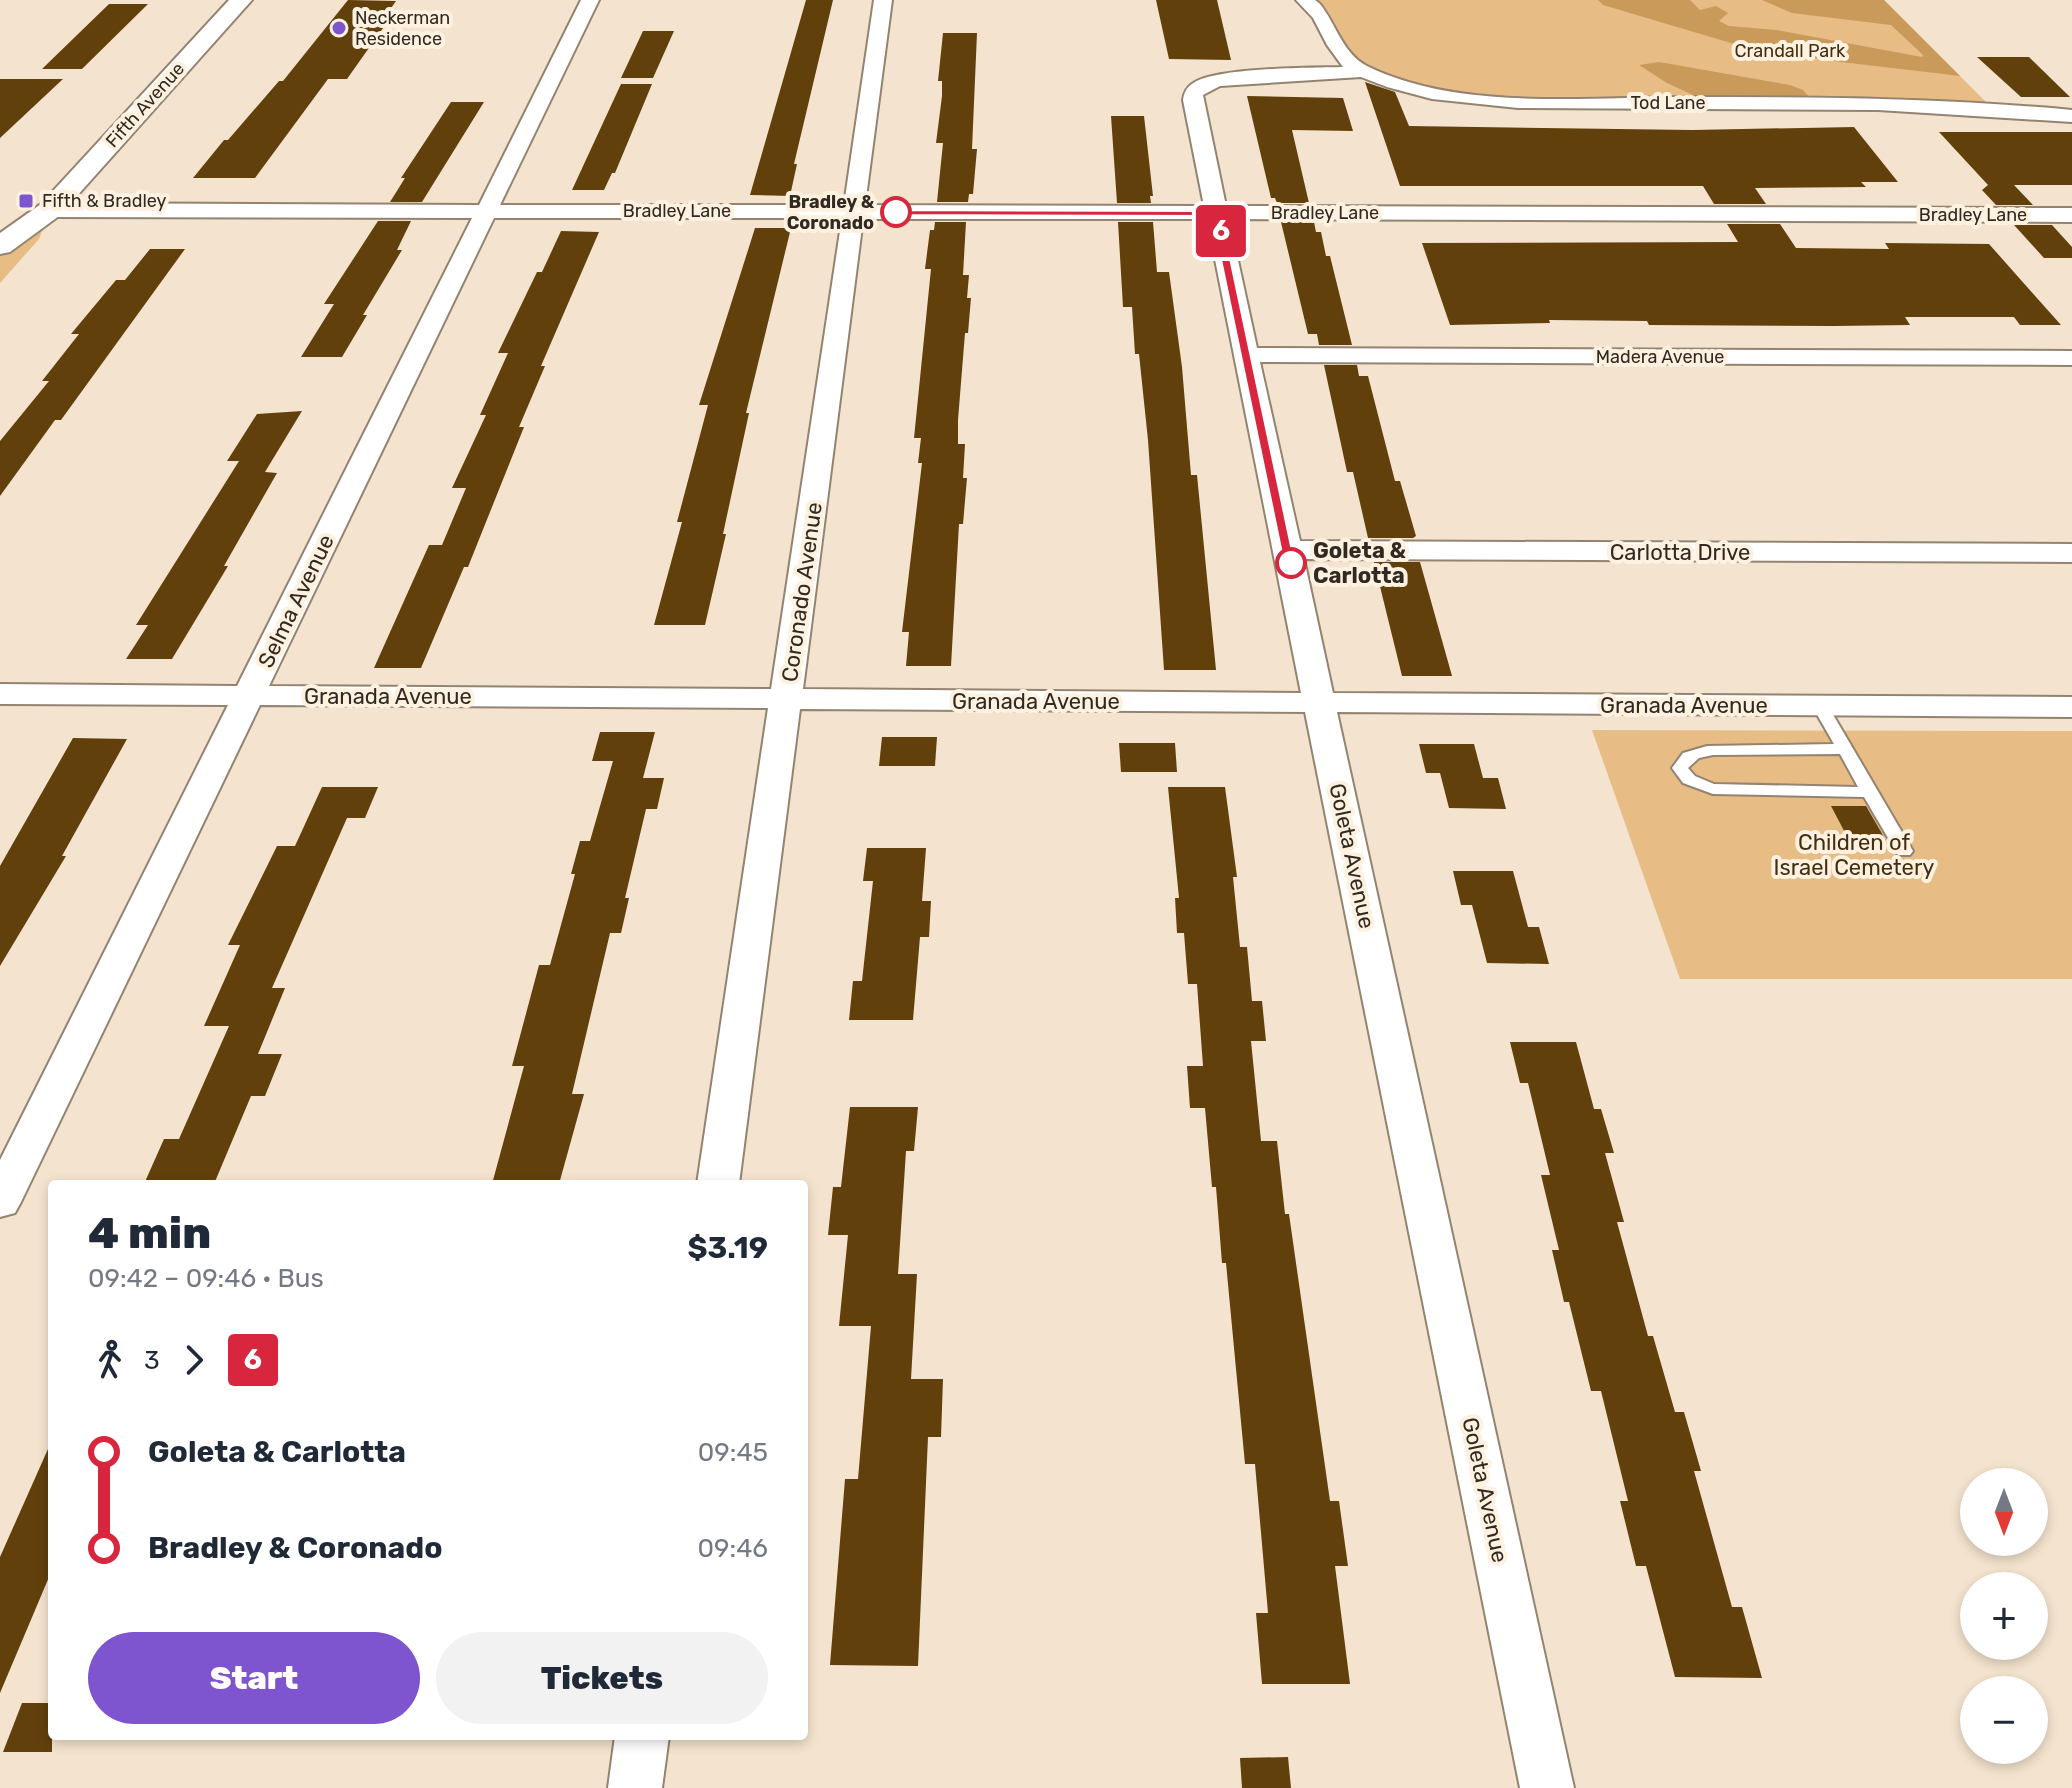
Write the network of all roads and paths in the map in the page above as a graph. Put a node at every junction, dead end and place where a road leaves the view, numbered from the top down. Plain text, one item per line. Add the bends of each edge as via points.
1 (241, 0) edge
2 (590, 0) edge
3 (883, 0) edge
4 (1305, 0) edge
5 (1362, 71) junction
6 (2072, 116) edge
7 (50, 210) junction
8 (487, 211) junction
9 (854, 212) junction
10 (1217, 213) junction
11 (2072, 215) edge
12 (5, 259) edge
13 (1248, 355) junction
14 (2072, 358) edge
15 (1288, 550) junction
16 (2072, 553) edge
17 (0, 694) edge
18 (249, 695) junction
19 (787, 699) junction
20 (1320, 703) junction
21 (1820, 706) junction
22 (2072, 707) edge
23 (1845, 749) junction
24 (1870, 792) junction
25 (1904, 851) dead end
26 (719, 1180) edge
27 (0, 1202) edge
28 (641, 1740) edge
29 (635, 1788) edge
30 (1547, 1788) edge

1 - 7 street, Fifth Avenue
2 - 8 street, Selma Avenue
3 - 9 street, Coronado Avenue
4 - 5 street, Tod Lane via 1321,14 1341,56
5 - 6 street, Tod Lane via 1432,91 1519,102 1915,104
5 - 10 street, Goleta Avenue via 1232,78 1199,87 1193,100
7 - 8 street, Bradley Lane
7 - 12 street, Fifth Avenue via 39,239
8 - 9 street, Bradley Lane
8 - 18 street, Selma Avenue
9 - 10 street, Bradley Lane
9 - 19 street, Coronado Avenue
10 - 11 street, Bradley Lane
10 - 13 street, Goleta Avenue
13 - 14 street, Madera Avenue
13 - 15 street, Goleta Avenue
15 - 16 street, Carlotta Drive
15 - 20 street, Goleta Avenue
17 - 18 street, Granada Avenue
18 - 19 street, Granada Avenue
18 - 27 street, Selma Avenue
19 - 20 street, Granada Avenue
19 - 26 street, Coronado Avenue
20 - 21 street, Granada Avenue
20 - 30 street, Goleta Avenue
21 - 22 street, Granada Avenue
21 - 23 lane
23 - 24 lane
23 - 24 lane via 1695,752 1680,768 1696,785 1713,789
24 - 25 lane
28 - 29 street

